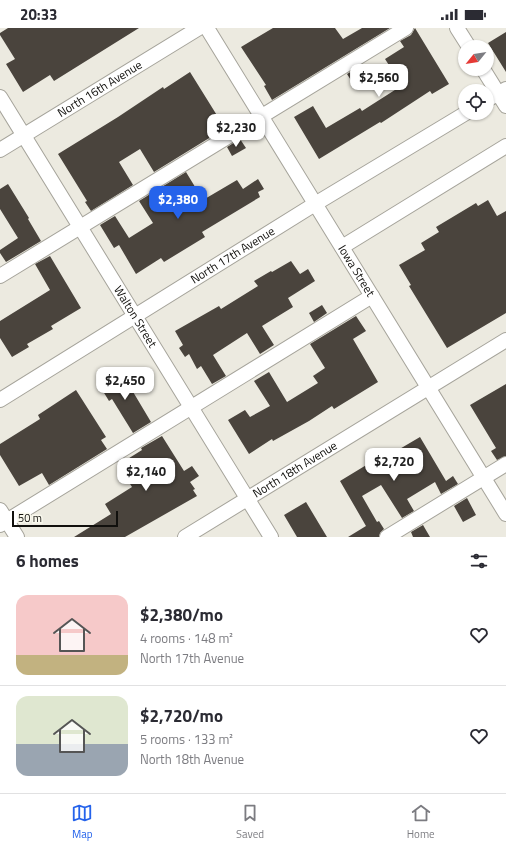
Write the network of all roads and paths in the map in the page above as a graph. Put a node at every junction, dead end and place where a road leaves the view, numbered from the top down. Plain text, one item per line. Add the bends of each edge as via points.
1 (199, 28) edge
2 (207, 28) edge
3 (406, 28) edge
4 (458, 28) edge
5 (465, 40) edge
6 (487, 76) edge
7 (497, 94) edge
8 (0, 97) edge
9 (506, 106) edge
10 (261, 116) junction
11 (458, 118) edge
12 (24, 136) junction
13 (506, 146) edge
14 (0, 150) edge
15 (315, 204) junction
16 (80, 227) junction
17 (342, 247) junction
18 (0, 276) edge
19 (372, 296) junction
20 (135, 316) junction
21 (506, 340) edge
22 (428, 387) junction
23 (0, 400) edge
24 (191, 407) junction
25 (506, 464) edge
26 (484, 478) junction
27 (247, 499) junction
28 (506, 514) edge
29 (2, 518) edge
30 (17, 537) edge
31 (186, 537) edge
32 (271, 537) edge
33 (387, 537) edge

1 - 12 street, North 16th Avenue
2 - 10 street, Iowa Street
3 - 10 street
4 - 5 street
6 - 7 street
7 - 9 street
8 - 12 street, Walton Street
10 - 15 street, Iowa Street
10 - 16 street
11 - 15 street, North 17th Avenue
12 - 14 street, North 16th Avenue
12 - 16 street, Walton Street
13 - 17 street
15 - 17 street, Iowa Street
15 - 20 street, North 17th Avenue
16 - 18 street
16 - 20 street, Walton Street
17 - 19 street, Iowa Street
19 - 22 street, Iowa Street
19 - 24 street
20 - 23 street, North 17th Avenue
20 - 24 street, Walton Street
21 - 22 street, North 18th Avenue
22 - 26 street, Iowa Street
22 - 27 street, North 18th Avenue
24 - 27 street, Walton Street
24 - 29 street
25 - 26 street
26 - 28 street, Iowa Street
26 - 33 street
27 - 31 street, North 18th Avenue
27 - 32 street, Walton Street
29 - 30 street

